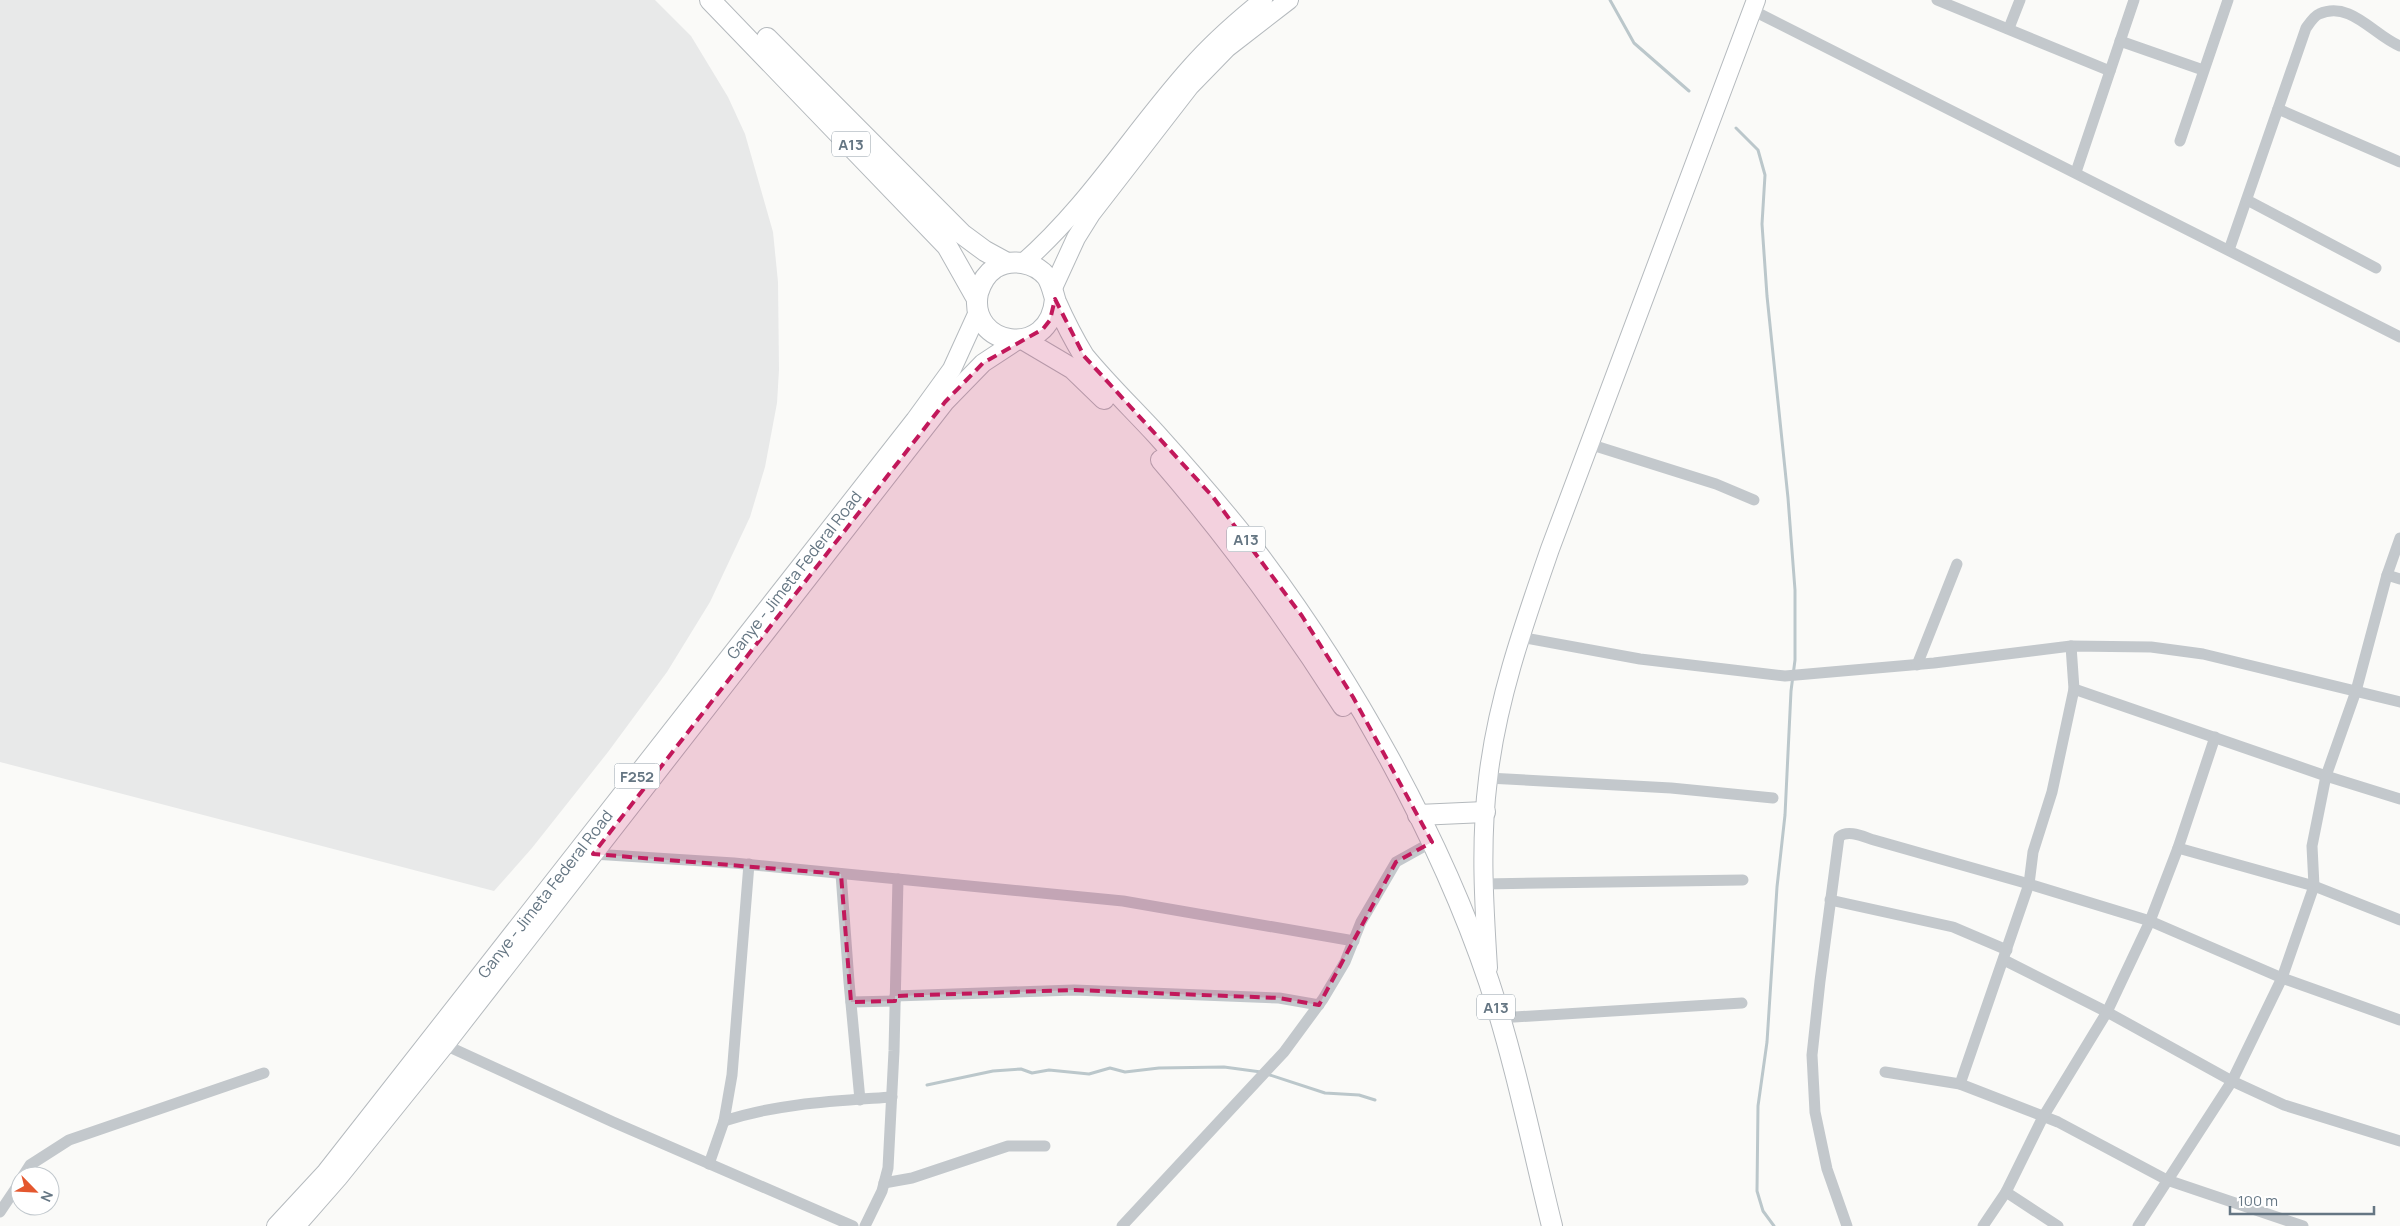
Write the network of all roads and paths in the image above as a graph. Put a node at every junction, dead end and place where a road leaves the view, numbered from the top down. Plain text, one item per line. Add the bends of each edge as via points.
1 (710, 0) edge
2 (728, 0) edge
3 (1263, 0) edge
4 (1289, 0) edge
5 (1937, 0) edge
6 (2020, 0) edge
7 (2134, 0) edge
8 (2228, 0) edge
9 (1754, 5) edge
10 (2009, 28) junction
11 (2120, 41) junction
12 (2400, 46) edge
13 (2110, 70) junction
14 (2204, 70) junction
15 (2278, 109) junction
16 (2180, 141) dead end
17 (2400, 162) edge
18 (2076, 172) junction
19 (2247, 200) junction
20 (2229, 250) junction
21 (1015, 263) junction
22 (2376, 268) dead end
23 (1054, 293) junction
24 (978, 306) junction
25 (2400, 337) edge
26 (1021, 340) junction
27 (1589, 444) junction
28 (1754, 500) dead end
29 (2400, 538) edge
30 (1957, 564) dead end
31 (2387, 575) junction
32 (2400, 579) edge
33 (1520, 637) junction
34 (2071, 646) junction
35 (1917, 665) junction
36 (2074, 689) junction
37 (2356, 691) junction
38 (2400, 702) edge
39 (2215, 737) junction
40 (2326, 776) junction
41 (1488, 778) junction
42 (1773, 798) dead end
43 (2400, 799) edge
44 (1414, 808) junction
45 (1485, 812) junction
46 (1432, 842) junction
47 (2178, 848) junction
48 (593, 854) junction
49 (749, 864) junction
50 (842, 874) junction
51 (898, 879) junction
52 (1743, 880) dead end
53 (1483, 884) junction
54 (2029, 884) junction
55 (2314, 886) junction
56 (1830, 900) junction
57 (2400, 920) edge
58 (2150, 922) junction
59 (1354, 941) junction
60 (2006, 955) junction
61 (2282, 978) junction
62 (1488, 982) junction
63 (895, 999) junction
64 (851, 1002) junction
65 (1742, 1004) dead end
66 (1319, 1005) junction
67 (2107, 1012) junction
68 (1499, 1018) junction
69 (2400, 1020) edge
70 (445, 1045) junction
71 (1885, 1072) dead end
72 (264, 1073) dead end
73 (2232, 1082) junction
74 (1960, 1084) junction
75 (892, 1098) junction
76 (860, 1100) junction
77 (2042, 1118) junction
78 (724, 1121) junction
79 (2400, 1141) edge
80 (1045, 1146) dead end
81 (709, 1164) junction
82 (29, 1166) edge
83 (2167, 1180) junction
84 (884, 1183) junction
85 (2006, 1192) junction
86 (10, 1197) edge
87 (0, 1212) edge
88 (276, 1226) edge
89 (296, 1226) edge
90 (850, 1226) edge
91 (865, 1226) edge
92 (1122, 1226) edge
93 (1552, 1226) edge
94 (1847, 1226) edge
95 (1983, 1226) edge
96 (2058, 1226) edge
97 (2138, 1226) edge
98 (2303, 1226) edge

1 - 24 highway, A13 via 947,246
2 - 21 highway, A13 via 962,234 984,251
3 - 21 main road via 1213,43 1190,68 1055,234
4 - 23 main road via 1227,48 1190,86 1091,214 1076,238
5 - 10 street
6 - 10 street
7 - 11 street
8 - 14 street
9 - 18 street
9 - 27 main road
10 - 13 street
11 - 13 street
11 - 14 street
12 - 15 street via 2388,41 2351,13 2318,14 2306,28
13 - 18 street
14 - 16 street
15 - 17 street
15 - 19 street
18 - 20 street
19 - 20 street
19 - 22 street
20 - 25 street
21 - 23 highway, A13 via 1036,267 1046,276
21 - 24 highway via 996,268 986,276 980,287
23 - 26 highway via 1050,320 1034,336
23 - 44 highway, A13 via 1084,356 1213,497 1302,616 1353,697
24 - 26 highway, A13 via 984,324 993,333 1005,339
24 - 88 main road, Ganye - Jimeta Federal Road / F252 via 952,368 920,414 326,1172
26 - 44 highway, A13 via 1067,365 1088,382 1147,443 1202,508 1291,625 1382,770
26 - 48 main road, Ganye - Jimeta Federal Road / F252 via 983,363 945,402
27 - 28 street via 1716,484
27 - 33 main road
29 - 31 street
30 - 35 street
31 - 32 street
31 - 37 street
33 - 35 street via 1640,659 1785,676
33 - 41 main road
34 - 35 street
34 - 36 street
34 - 37 street via 2151,646 2203,654
36 - 39 street
36 - 54 street via 2052,792 2033,852
37 - 38 street
37 - 40 street
39 - 40 street
39 - 47 street
40 - 43 street
40 - 55 street via 2312,846
41 - 42 street via 1671,788
41 - 45 main road
44 - 45 highway
44 - 46 highway, A13
45 - 53 main road
46 - 59 street via 1396,862 1379,888
46 - 62 highway, A13
47 - 55 street
47 - 58 street
48 - 49 street
48 - 70 main road, Ganye - Jimeta Federal Road / F252
49 - 50 street
49 - 78 street via 736,1035
50 - 51 street
50 - 64 street
51 - 59 street via 1123,901
51 - 63 street
52 - 53 street
53 - 62 main road
54 - 56 street via 1849,833 1839,837
54 - 58 street
54 - 60 street
55 - 57 street
55 - 61 street
56 - 60 street via 1954,927
56 - 94 street via 1812,1055 1815,1112 1827,1169
58 - 61 street
58 - 67 street
59 - 66 street
60 - 67 street
60 - 74 street
61 - 69 street
61 - 73 street
62 - 68 highway, A13
63 - 64 street
63 - 66 street via 1074,990 1279,998
63 - 75 street
64 - 76 street
65 - 68 street
66 - 92 street via 1284,1052
67 - 73 street
67 - 77 street
68 - 93 highway, A13
70 - 81 street
70 - 89 main road, Ganye - Jimeta Federal Road / F252
71 - 74 street
72 - 82 street via 69,1140
73 - 79 street via 2284,1105
73 - 83 street
74 - 77 street
75 - 76 street
75 - 84 street via 888,1168
76 - 78 street via 751,1112
77 - 83 street via 2058,1122
77 - 85 street
78 - 81 street
80 - 84 street via 1008,1146 912,1178
81 - 90 street
83 - 97 street
83 - 98 street
84 - 91 street
85 - 95 street
85 - 96 street
86 - 87 street

